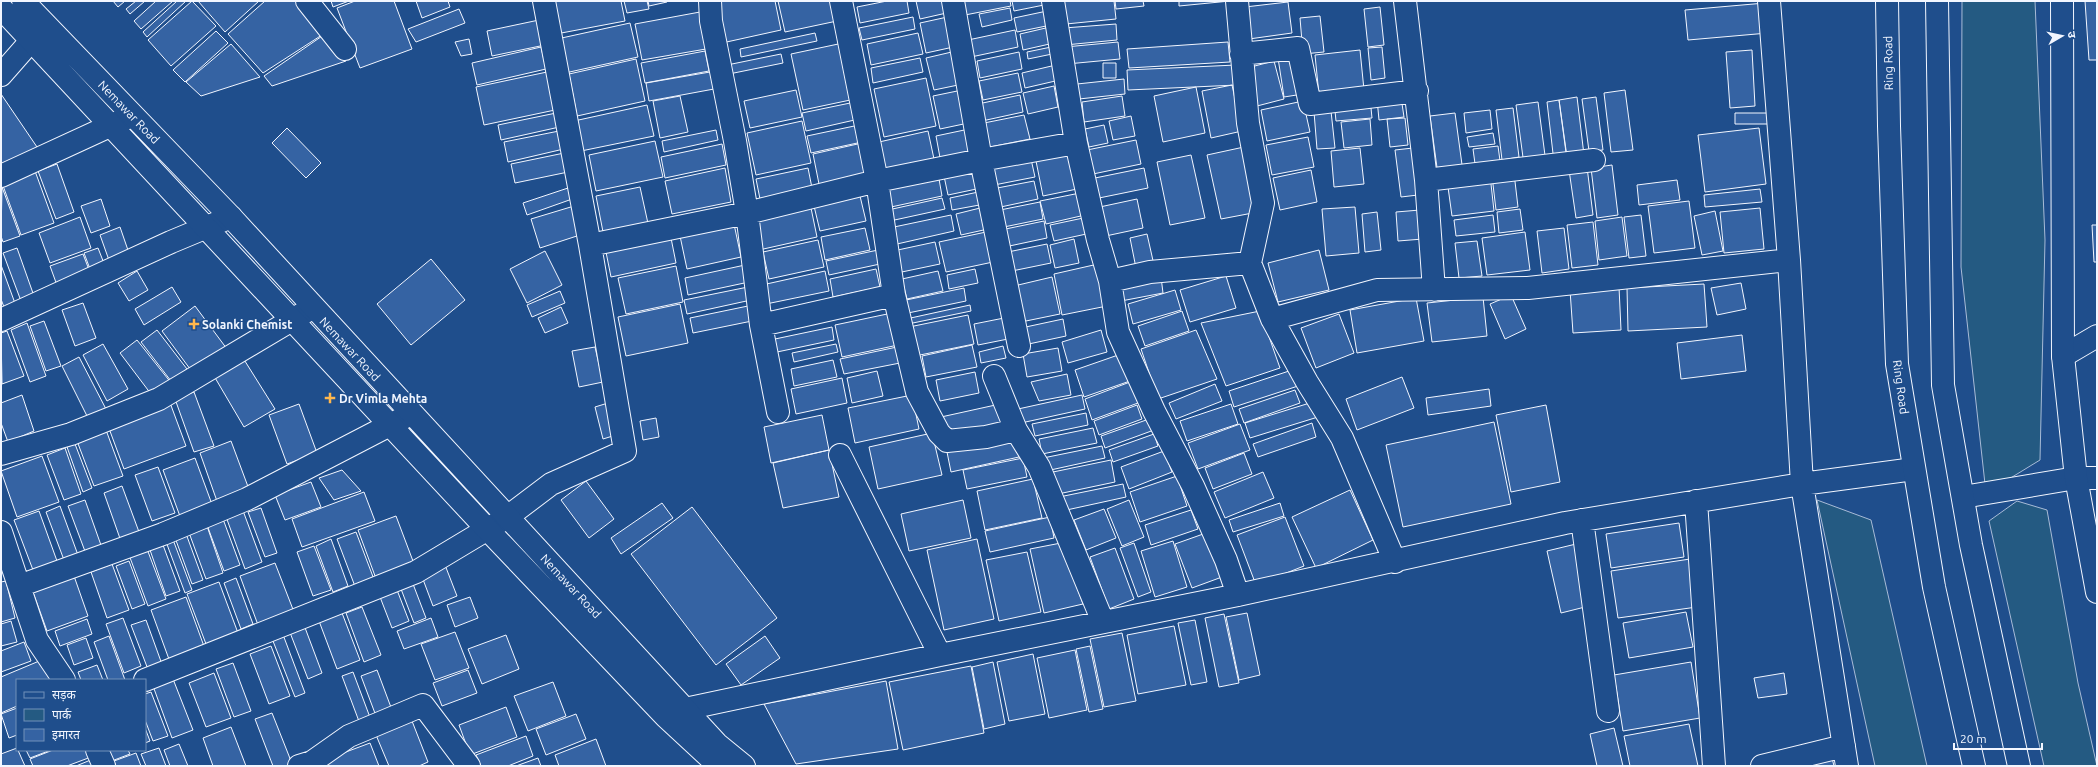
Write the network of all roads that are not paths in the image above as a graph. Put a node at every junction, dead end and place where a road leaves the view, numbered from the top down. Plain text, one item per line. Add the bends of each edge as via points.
1 (23, 1) edge
2 (307, 1) edge
3 (544, 1) edge
4 (710, 1) edge
5 (841, 1) edge
6 (953, 1) edge
7 (1052, 1) edge
8 (1237, 1) edge
9 (1405, 1) edge
10 (1769, 1) edge
11 (1887, 1) edge
12 (1936, 1) edge
13 (2062, 1) edge
14 (1, 8) edge
15 (38, 33) junction
16 (345, 49) dead end
17 (1241, 54) junction
18 (1, 75) edge
19 (1417, 91) junction
20 (132, 116) junction
21 (110, 126) junction
22 (1076, 143) junction
23 (981, 160) junction
24 (1594, 160) dead end
25 (1, 176) edge
26 (1426, 180) junction
27 (877, 181) junction
28 (747, 213) junction
29 (231, 217) junction
30 (206, 228) junction
31 (590, 245) junction
32 (1789, 260) junction
33 (1250, 263) junction
34 (1110, 281) junction
35 (1434, 290) junction
36 (894, 295) junction
37 (312, 308) junction
38 (1272, 319) junction
39 (1, 320) edge
40 (291, 320) junction
41 (761, 325) junction
42 (2097, 336) edge
43 (1019, 346) dead end
44 (2063, 356) junction
45 (994, 376) dead end
46 (778, 412) dead end
47 (411, 414) junction
48 (391, 424) junction
49 (1016, 430) junction
50 (1, 454) edge
51 (840, 455) dead end
52 (1914, 469) junction
53 (2086, 478) edge
54 (1802, 484) junction
55 (1963, 497) junction
56 (1696, 501) junction
57 (506, 518) junction
58 (1582, 520) junction
59 (487, 529) junction
60 (1, 532) edge
61 (1395, 562) junction
62 (19, 586) junction
63 (2097, 592) edge
64 (1238, 595) junction
65 (1103, 622) junction
66 (940, 655) junction
67 (63, 679) edge
68 (146, 680) edge
69 (685, 709) junction
70 (1608, 711) dead end
71 (97, 751) edge
72 (1846, 756) edge
73 (308, 765) edge
74 (104, 766) edge
75 (469, 766) edge
76 (719, 766) edge
77 (744, 766) edge
78 (1714, 766) edge
79 (1762, 766) edge
80 (1974, 766) edge
81 (2019, 766) edge

1 - 15 main road, Nemawar Road
2 - 16 main road
3 - 31 main road
4 - 28 main road via 711,21
5 - 27 main road
6 - 23 main road
7 - 22 main road
8 - 17 main road
9 - 19 main road
10 - 32 main road
11 - 52 main road, Ring Road via 1897,364
12 - 55 main road via 1943,385
13 - 44 main road
14 - 15 main road, Nemawar Road
15 - 18 main road
15 - 20 main road, Nemawar Road
15 - 21 main road, Nemawar Road
17 - 19 main road via 1298,48 1310,104
17 - 33 main road via 1248,123 1263,203
19 - 26 main road
20 - 21 main road
20 - 29 main road, Nemawar Road
21 - 25 main road
21 - 30 main road, Nemawar Road
22 - 23 main road
22 - 34 main road
23 - 27 main road
23 - 43 main road
24 - 26 main road
26 - 35 main road
27 - 28 main road
27 - 36 main road
28 - 31 main road
28 - 41 main road
29 - 30 main road
29 - 37 main road, Nemawar Road
30 - 39 main road
30 - 40 main road, Nemawar Road
31 - 57 main road via 625,451 550,484
32 - 35 main road via 1528,288
32 - 54 main road
33 - 34 main road via 1150,272
33 - 38 main road
34 - 64 main road via 1118,332 1154,411 1193,486 1226,560
35 - 38 main road via 1377,290
36 - 41 main road
36 - 49 main road via 917,392 939,432 947,441 986,437
37 - 40 main road
37 - 47 main road, Nemawar Road
38 - 61 main road via 1342,438
40 - 48 main road, Nemawar Road
40 - 50 main road via 159,399 71,434
41 - 46 main road
42 - 44 main road
44 - 53 main road
45 - 49 main road
47 - 48 main road
47 - 57 main road, Nemawar Road
48 - 59 main road, Nemawar Road
48 - 62 main road via 247,499 163,534
49 - 65 main road via 1039,467
51 - 66 main road
52 - 54 main road
52 - 80 main road, Ring Road via 1934,587
53 - 55 main road
53 - 63 main road
54 - 56 main road
54 - 72 main road
55 - 81 main road
56 - 58 main road
56 - 78 main road
57 - 59 main road
57 - 69 main road, Nemawar Road
58 - 61 main road
58 - 70 main road
59 - 68 main road via 416,572
59 - 76 main road, Nemawar Road via 666,716
60 - 62 main road
61 - 64 main road
62 - 67 main road via 37,640
64 - 65 main road
65 - 66 main road
66 - 69 main road
69 - 77 main road, Nemawar Road via 717,744
71 - 74 main road
72 - 79 main road
73 - 75 main road via 349,736 423,705

